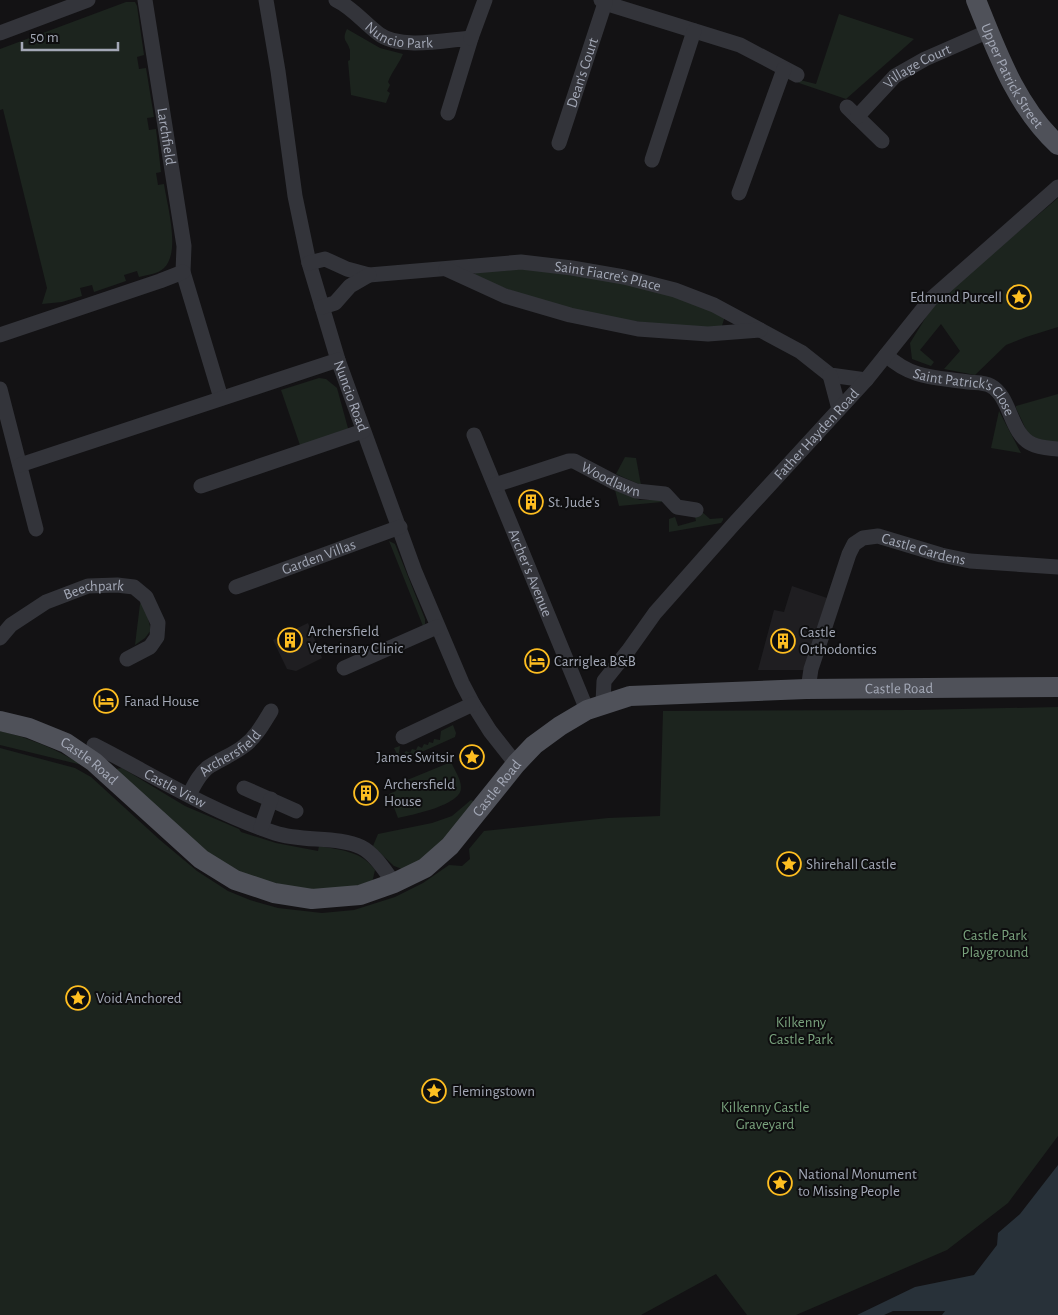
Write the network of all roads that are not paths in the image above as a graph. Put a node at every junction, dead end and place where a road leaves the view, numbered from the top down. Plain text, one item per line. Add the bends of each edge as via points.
1 (88, 0) edge
2 (145, 0) edge
3 (266, 0) edge
4 (336, 0) edge
5 (484, 0) edge
6 (976, 0) edge
7 (603, 1) edge
8 (694, 31) junction
9 (989, 32) junction
10 (0, 33) edge
11 (471, 38) junction
12 (448, 114) dead end
13 (882, 141) dead end
14 (559, 143) dead end
15 (1058, 145) edge
16 (652, 160) dead end
17 (1058, 187) edge
18 (739, 193) dead end
19 (309, 263) junction
20 (444, 268) junction
21 (183, 272) junction
22 (369, 275) junction
23 (322, 307) junction
24 (762, 330) junction
25 (0, 335) edge
26 (886, 355) junction
27 (338, 360) junction
28 (830, 374) junction
29 (866, 380) junction
30 (0, 389) edge
31 (222, 398) junction
32 (839, 409) junction
33 (363, 431) junction
34 (474, 435) dead end
35 (1058, 449) edge
36 (20, 465) junction
37 (495, 485) junction
38 (201, 486) dead end
39 (696, 510) dead end
40 (400, 527) junction
41 (36, 529) dead end
42 (1058, 567) edge
43 (236, 587) dead end
44 (437, 627) junction
45 (0, 638) edge
46 (127, 658) dead end
47 (344, 668) dead end
48 (1058, 687) edge
49 (808, 689) junction
50 (473, 704) junction
51 (595, 707) junction
52 (271, 711) dead end
53 (0, 721) edge
54 (403, 737) dead end
55 (94, 745) dead end
56 (516, 764) junction
57 (244, 788) dead end
58 (189, 795) junction
59 (271, 800) junction
60 (296, 811) dead end
61 (261, 828) junction
62 (394, 883) junction

1 - 10 street
2 - 21 street, Larchfield via 184,246
3 - 19 street, Nuncio Road via 295,196
4 - 11 street, Nuncio Park via 380,36 392,40 412,43
5 - 11 street
6 - 9 main road, Upper Patrick Street
7 - 8 street, Dean's Court
7 - 14 street, Dean's Court
8 - 16 street
8 - 18 street, Dean's Court via 740,45 791,72
9 - 13 street, Village Court via 925,59 895,76 852,112
9 - 15 main road, Upper Patrick Street via 1019,97
11 - 12 street
17 - 26 street, Father Hayden Road via 931,299
19 - 22 street, Saint Fiacre's Place via 325,259
19 - 23 street, Nuncio Road
20 - 22 street, Saint Fiacre's Place
20 - 24 street, Saint Fiacre's Place via 505,296 570,315 638,329 708,334
20 - 24 street, Saint Fiacre's Place via 520,262 624,277 675,290 714,305
21 - 25 street
21 - 31 street, Larchfield
22 - 23 street, Saint Fiacre's Place via 350,286 335,304
23 - 27 street, Nuncio Road
24 - 28 street, Saint Fiacre's Place via 801,352
26 - 29 street, Father Hayden Road
26 - 35 street, Saint Patrick's Close via 910,372 988,384 998,390 1022,437 1032,444
27 - 31 street
27 - 33 street, Nuncio Road
28 - 29 street, Saint Fiacre's Place
28 - 32 street
29 - 32 street, Father Hayden Road
30 - 36 street
31 - 36 street
32 - 51 street, Father Hayden Road via 655,613 604,681
33 - 38 street
33 - 40 street, Nuncio Road
34 - 37 street, Archer's Avenue
36 - 41 street
37 - 39 street, Woodlawn via 569,461 636,491 665,494 677,507
37 - 51 street, Archer's Avenue
40 - 43 street, Garden Villas
40 - 44 street, Nuncio Road
42 - 49 street, Castle Gardens via 970,561 878,536 864,538 854,544 849,554 811,669
44 - 47 street
44 - 50 street, Nuncio Road
45 - 46 street, Beechpark via 11,625 46,602 88,586 134,587 146,596 158,624 157,637 150,647
48 - 49 main road, Castle Road
49 - 51 main road, Castle Road via 630,696
50 - 54 street
50 - 56 street, Nuncio Road
51 - 56 main road, Castle Road via 560,726 534,745
52 - 58 street, Archersfield via 245,746 200,774
53 - 62 main road, Castle Road via 29,728 66,743 94,762 202,859 235,880 274,893 312,899 360,895
55 - 58 street, Castle View
56 - 62 main road, Castle Road via 450,846 425,868
57 - 59 street
58 - 61 street, Castle View
59 - 60 street
59 - 61 street
61 - 62 street, Castle View via 304,840 340,841 361,847 380,864

